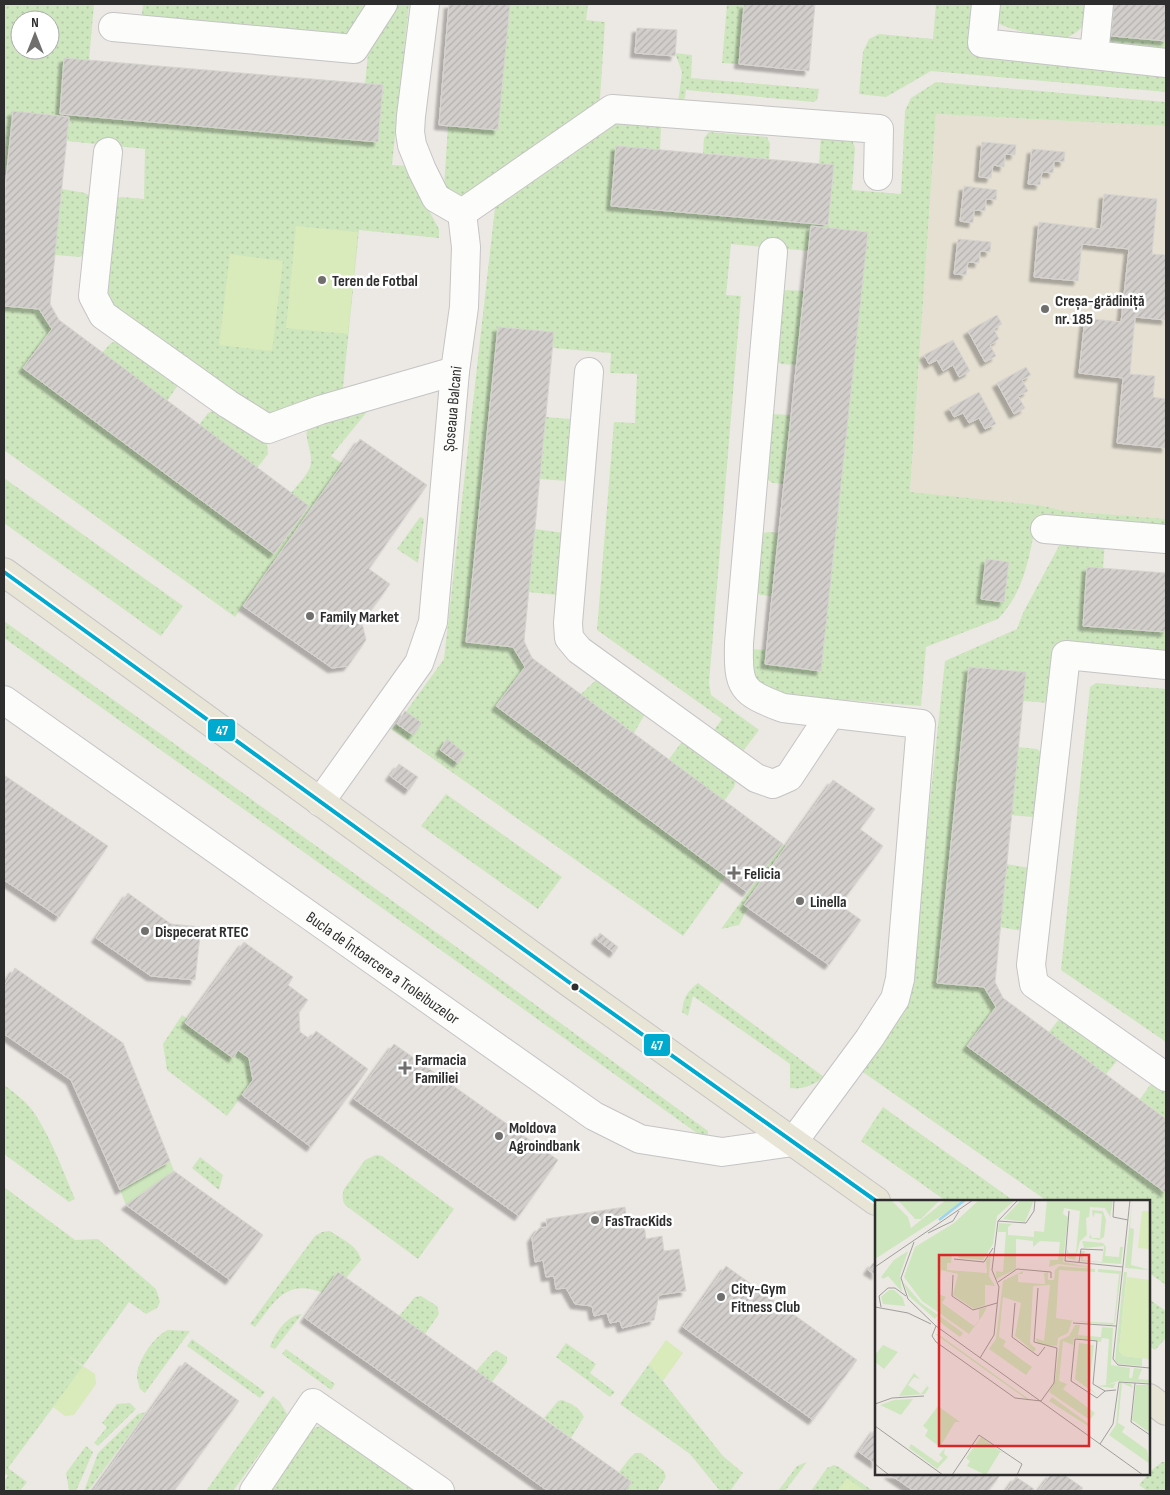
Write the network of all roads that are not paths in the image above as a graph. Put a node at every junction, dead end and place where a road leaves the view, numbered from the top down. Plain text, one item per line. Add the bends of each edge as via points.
1 (383, 4) edge
2 (424, 4) edge
3 (986, 4) edge
4 (1099, 4) edge
5 (113, 27) dead end
6 (1094, 55) junction
7 (1166, 63) edge
8 (108, 152) dead end
9 (878, 176) dead end
10 (462, 213) junction
11 (773, 252) dead end
12 (455, 371) junction
13 (589, 372) dead end
14 (1045, 530) dead end
15 (1166, 540) edge
16 (4, 572) edge
17 (1166, 665) edge
18 (4, 700) edge
19 (830, 715) junction
20 (320, 802) junction
21 (1166, 1077) edge
22 (793, 1142) junction
23 (875, 1200) edge
24 (1150, 1399) edge
25 (1166, 1411) edge
26 (254, 1491) edge
27 (440, 1491) edge

1 - 5 lane via 354,49
2 - 10 lane via 411,116 412,145 436,198
3 - 6 lane via 982,43
4 - 6 lane
6 - 7 lane
8 - 12 lane via 93,296 103,315 268,430 320,410
9 - 10 lane via 879,130 612,109
10 - 12 lane, Șoseaua Balcani via 466,247 464,307
11 - 19 lane via 738,671 748,690 763,700 783,708
12 - 20 lane, Șoseaua Balcani via 433,622 419,663
13 - 19 lane via 569,638 579,650 756,778 773,784 789,777
14 - 15 lane
16 - 20 main road
17 - 21 lane via 1066,655 1031,965 1034,984
18 - 22 lane, Bucla de Întoarcere a Troleibuzelor via 594,1116 640,1139 722,1152
19 - 22 lane via 921,724 900,979 896,999
20 - 22 main road
22 - 23 main road
24 - 25 main road
26 - 27 lane via 313,1403

